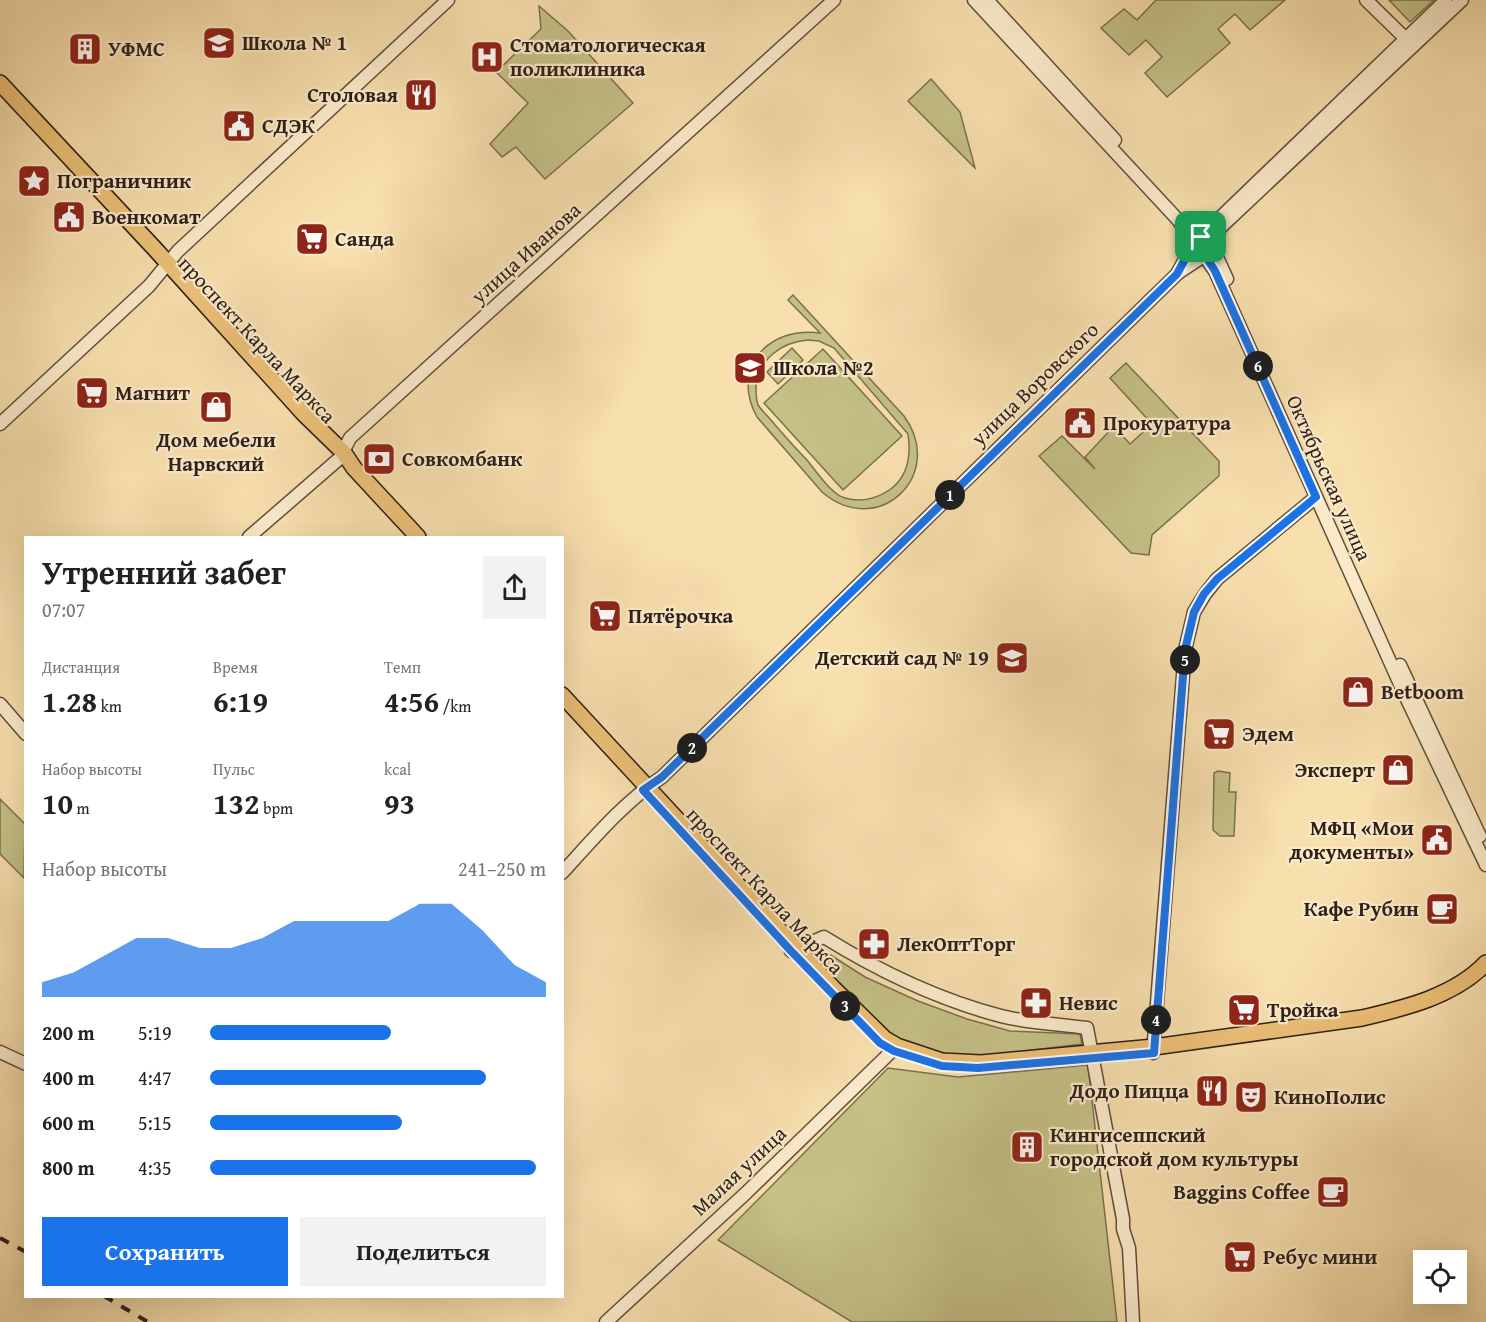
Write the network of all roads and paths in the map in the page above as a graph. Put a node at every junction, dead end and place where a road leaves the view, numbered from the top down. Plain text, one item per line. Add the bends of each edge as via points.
1 (448, 0) edge
2 (834, 0) edge
3 (975, 0) edge
4 (987, 0) edge
5 (1366, 0) edge
6 (1446, 0) edge
7 (1461, 0) edge
8 (1405, 38) junction
9 (0, 83) edge
10 (0, 92) edge
11 (1198, 240) junction
12 (1208, 251) junction
13 (165, 267) junction
14 (1177, 274) junction
15 (0, 424) edge
16 (342, 455) junction
17 (1316, 497) junction
18 (250, 536) edge
19 (410, 536) edge
20 (417, 536) edge
21 (564, 697) edge
22 (0, 704) edge
23 (564, 705) edge
24 (24, 732) edge
25 (645, 788) junction
26 (1486, 848) edge
27 (1486, 865) edge
28 (564, 871) edge
29 (794, 950) junction
30 (1486, 963) edge
31 (1486, 970) edge
32 (895, 1048) junction
33 (1154, 1050) junction
34 (0, 1052) edge
35 (1092, 1055) junction
36 (24, 1063) edge
37 (606, 1322) edge
38 (1133, 1322) edge

1 - 13 street
2 - 16 street, улица Иванова via 350,438
3 - 11 street, Октябрьская улица
4 - 11 street via 1071,90
5 - 8 street
6 - 8 street, улица Воровского
7 - 12 street via 1221,227
8 - 11 street, улица Воровского
9 - 13 main road
10 - 13 main road, проспект Карла Маркса
11 - 12 street, Октябрьская улица
11 - 14 street, улица Воровского
12 - 14 street
12 - 17 street, Октябрьская улица
12 - 26 street via 1215,253 1295,437
13 - 15 street
13 - 16 main road, проспект Карла Маркса via 329,450
14 - 25 street, улица Воровского via 662,777
16 - 18 street, улица Иванова
16 - 19 main road, проспект Карла Маркса
16 - 20 main road
17 - 27 street, Октябрьская улица
17 - 33 street via 1217,579 1194,612 1185,650
21 - 25 main road
22 - 24 street
23 - 25 main road, проспект Карла Маркса
25 - 28 street, улица Воровского
25 - 29 main road, проспект Карла Маркса
29 - 32 main road, проспект Карла Маркса via 880,1043
29 - 35 street via 824,937 860,959 969,1005 1001,1016 1087,1028
30 - 33 main road via 1462,983 1401,1009
31 - 33 main road, проспект Карла Маркса via 1463,988 1435,1001 1374,1020
32 - 35 main road, проспект Карла Маркса via 942,1066 978,1068
32 - 37 street, Малая улица
33 - 35 main road, проспект Карла Маркса
34 - 36 street
35 - 38 street via 1129,1248

